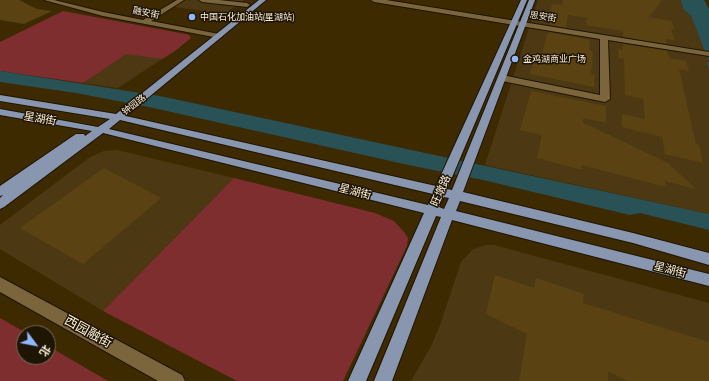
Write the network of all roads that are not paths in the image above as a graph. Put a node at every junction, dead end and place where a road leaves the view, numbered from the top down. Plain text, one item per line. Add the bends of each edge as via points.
1 (47, 0) edge
2 (180, 0) edge
3 (202, 0) edge
4 (254, 0) edge
5 (263, 0) edge
6 (374, 0) edge
7 (425, 0) edge
8 (524, 0) edge
9 (532, 0) edge
10 (248, 5) junction
11 (418, 7) junction
12 (144, 22) junction
13 (519, 24) junction
14 (210, 34) junction
15 (219, 36) junction
16 (604, 37) junction
17 (705, 53) edge
18 (502, 78) junction
19 (146, 91) junction
20 (0, 98) edge
21 (0, 112) edge
22 (113, 116) junction
23 (96, 129) junction
24 (0, 192) edge
25 (440, 192) junction
26 (455, 195) junction
27 (0, 204) edge
28 (432, 210) junction
29 (447, 214) junction
30 (709, 259) edge
31 (709, 280) edge
32 (0, 284) edge
33 (176, 381) edge
34 (357, 381) edge
35 (383, 381) edge

1 - 12 street, 融安街
2 - 12 street
3 - 10 street
4 - 10 main road, 钟园路
5 - 15 main road, 钟园路
6 - 11 street, 思安街
7 - 11 street
8 - 13 main road, 旺墩路
9 - 13 main road, 旺墩路
10 - 14 main road, 钟园路
11 - 13 street, 思安街
12 - 14 street, 融安街
13 - 16 street, 思安街
13 - 18 main road, 旺墩路
13 - 25 main road, 旺墩路
14 - 15 street, 融安街
14 - 19 main road, 钟园路
15 - 19 main road, 钟园路
16 - 17 street, 思安街
16 - 18 street via 605,99
18 - 26 main road, 旺墩路
19 - 22 main road, 钟园路 via 133,106
19 - 22 main road, 钟园路 via 121,105
20 - 22 main road, 星湖街
21 - 23 main road, 星湖街
22 - 23 main road, 钟园路
22 - 25 main road, 星湖街
23 - 24 main road, 钟园路
23 - 27 main road, 钟园路
23 - 28 main road, 星湖街
25 - 26 main road, 星湖街
25 - 28 main road, 旺墩路
26 - 29 main road, 旺墩路
26 - 30 main road, 星湖街
28 - 29 main road, 星湖街
28 - 34 main road, 旺墩路
29 - 31 main road, 星湖街
29 - 35 main road, 旺墩路
32 - 33 street, 西园融街

